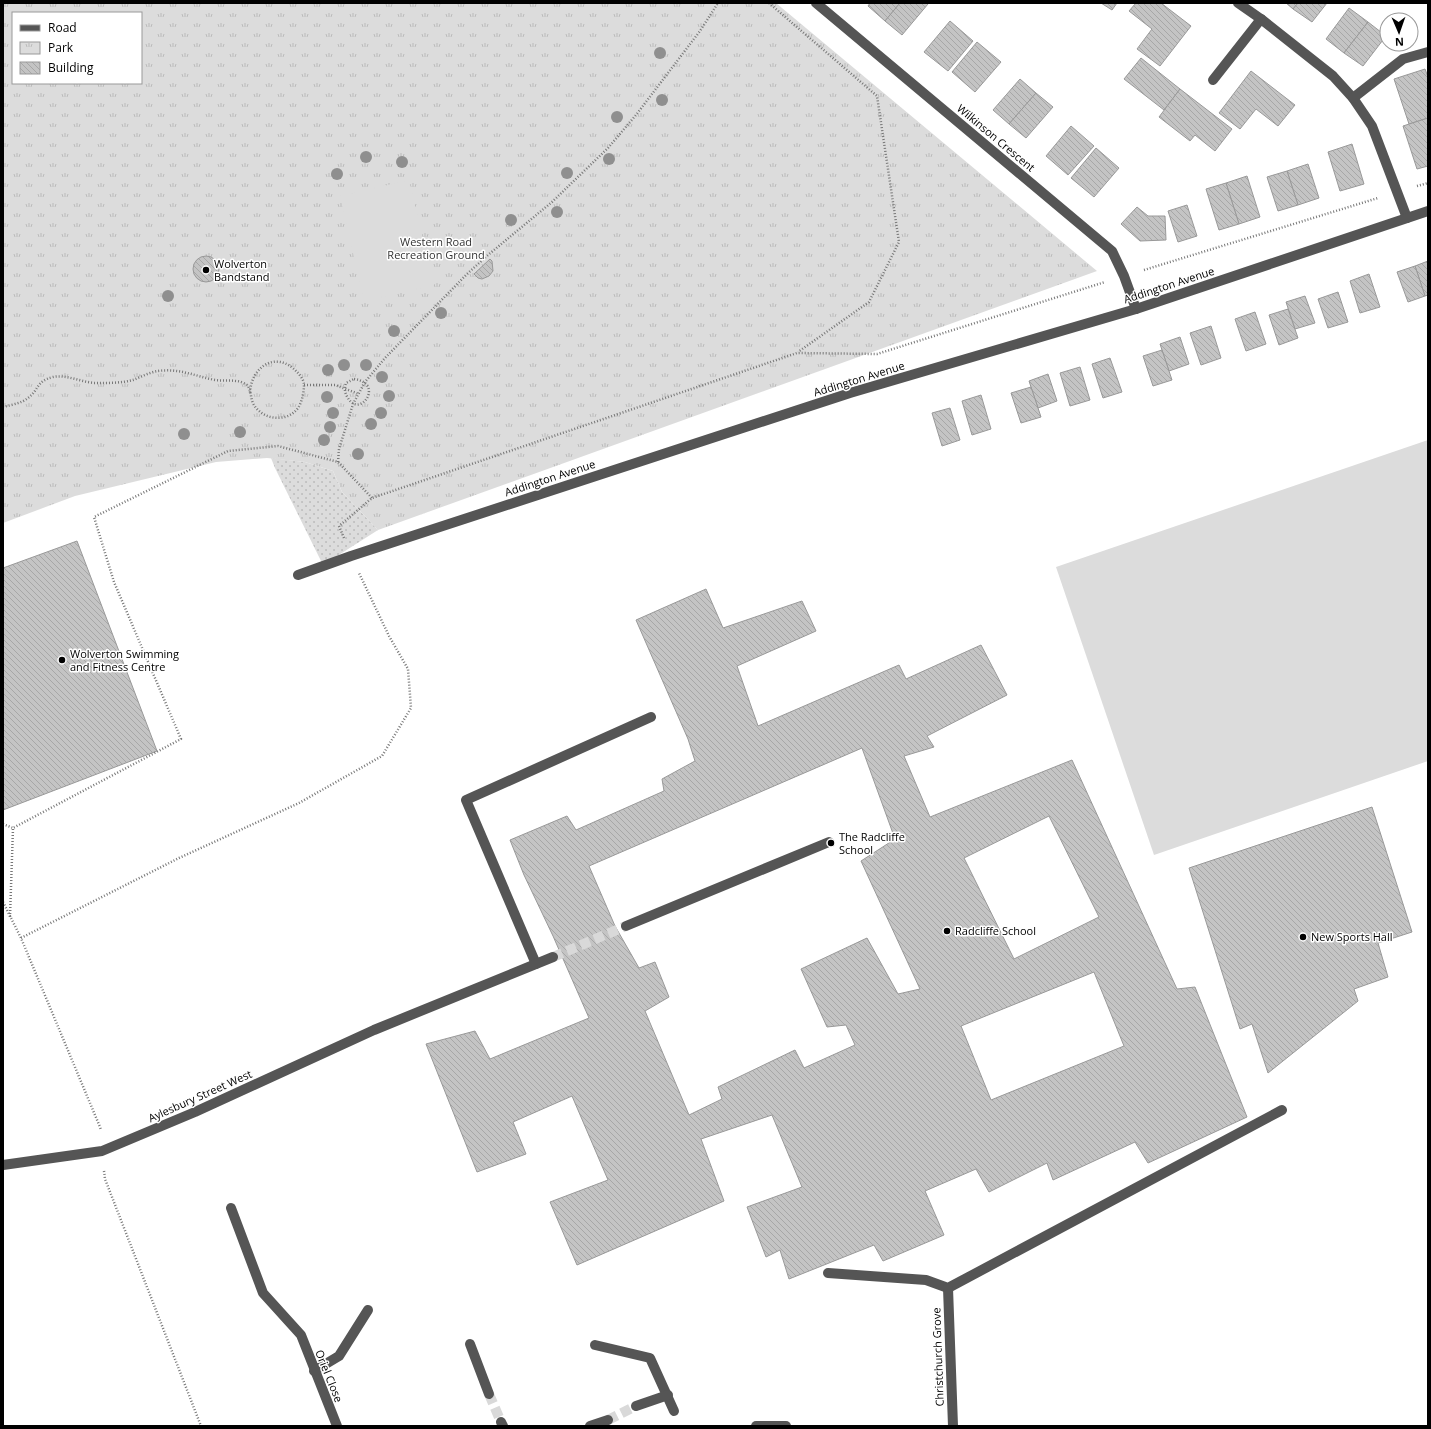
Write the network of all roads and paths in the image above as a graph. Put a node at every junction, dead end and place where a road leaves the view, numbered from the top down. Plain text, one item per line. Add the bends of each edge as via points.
1 (718, 3) edge
2 (769, 3) edge
3 (816, 3) edge
4 (1238, 3) edge
5 (1261, 19) junction
6 (1428, 52) edge
7 (1213, 80) dead end
8 (1353, 98) junction
9 (1428, 183) edge
10 (1396, 192) junction
11 (1428, 211) edge
12 (1407, 218) junction
13 (1124, 276) junction
14 (1136, 309) junction
15 (797, 352) junction
16 (365, 382) junction
17 (304, 385) junction
18 (345, 388) junction
19 (250, 393) junction
20 (359, 394) junction
21 (353, 404) junction
22 (3, 407) edge
23 (338, 462) junction
24 (372, 498) junction
25 (351, 556) junction
26 (298, 575) dead end
27 (651, 717) dead end
28 (3, 824) edge
29 (13, 828) junction
30 (829, 842) dead end
31 (10, 917) dead end
32 (626, 926) tunnel mouth
33 (21, 938) dead end
34 (553, 957) tunnel mouth
35 (536, 964) junction
36 (1282, 1110) dead end
37 (3, 1165) edge
38 (231, 1208) dead end
39 (828, 1273) dead end
40 (948, 1288) junction
41 (368, 1310) dead end
42 (470, 1344) dead end
43 (595, 1346) dead end
44 (314, 1371) junction
45 (489, 1394) tunnel mouth
46 (668, 1395) junction
47 (636, 1406) tunnel mouth
48 (674, 1411) dead end
49 (608, 1420) tunnel mouth
50 (336, 1426) edge
51 (590, 1426) edge
52 (756, 1426) edge
53 (786, 1426) edge
54 (953, 1426) edge

1 - 16 path via 700,31 613,142 552,202 466,275 396,345
2 - 15 path via 877,96 899,242 869,302
3 - 13 street, Wilkinson Crescent via 1112,251
4 - 5 street
5 - 7 street
5 - 8 street via 1333,76
6 - 8 street via 1403,59
8 - 10 street via 1372,126
9 - 10 path
10 - 12 street
10 - 13 path
11 - 12 street, Addington Avenue
12 - 14 street, Addington Avenue
13 - 14 street, Wilkinson Crescent
13 - 15 path via 877,354
14 - 25 street, Addington Avenue via 850,393
15 - 24 path
16 - 18 path via 354,379 346,383
16 - 20 path
16 - 21 path via 369,388 368,397 362,404
17 - 18 path via 331,384
17 - 19 path via 299,374 289,365 268,363 263,365 253,378
17 - 19 path via 299,407 283,418 267,415 255,407
18 - 20 path
18 - 21 path via 346,395
19 - 22 path via 244,383 215,380 182,371 156,371 126,382 114,383 95,383 54,376 39,383 32,395 24,401
20 - 21 path
21 - 23 path via 339,449
23 - 24 path
23 - 29 path via 278,446 228,451 94,517 114,582 181,740
24 - 25 path via 340,526
25 - 26 street, Addington Avenue
25 - 33 path via 389,636 408,669 412,708 382,756 299,803 179,858
27 - 35 street via 466,800
28 - 29 path
29 - 31 path
30 - 32 street
34 - 35 street, Aylesbury Street West
35 - 37 street, Aylesbury Street West via 374,1030 195,1112 102,1151
36 - 40 street
38 - 44 street, Oriel Close via 263,1293 301,1335
39 - 40 street via 926,1280
40 - 54 street, Christchurch Grove
41 - 44 street via 339,1356
42 - 45 street
43 - 46 street via 650,1358
44 - 50 street, Oriel Close
46 - 47 street
46 - 48 street
49 - 51 street
52 - 53 street

